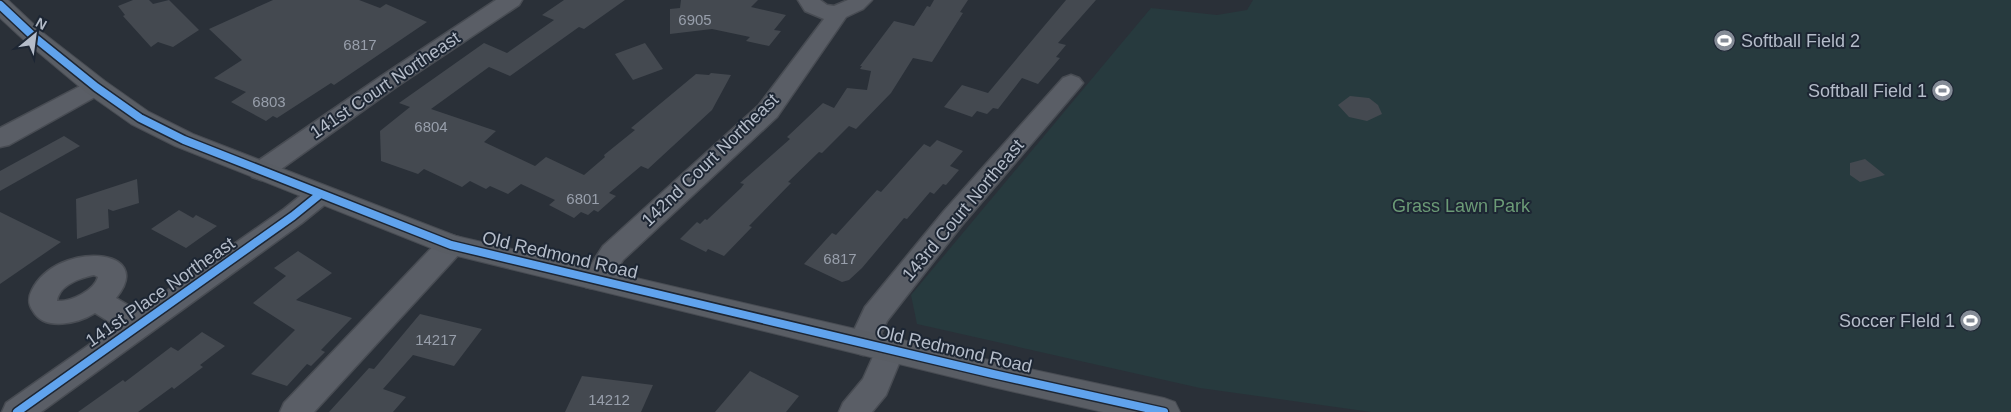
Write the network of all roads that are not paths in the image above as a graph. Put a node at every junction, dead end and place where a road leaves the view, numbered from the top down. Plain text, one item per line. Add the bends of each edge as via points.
1 (511, 0) edge
2 (809, 0) edge
3 (861, 0) edge
4 (4, 4) edge
5 (835, 12) junction
6 (1072, 83) dead end
7 (96, 86) junction
8 (0, 139) edge
9 (261, 171) junction
10 (319, 195) junction
11 (451, 245) junction
12 (596, 279) junction
13 (96, 300) dead end
14 (138, 325) junction
15 (876, 346) junction
16 (17, 412) edge
17 (295, 412) edge
18 (854, 412) edge
19 (1164, 412) edge

1 - 9 street, 141st Court Northeast
2 - 5 street via 818,10
3 - 5 street via 851,8
4 - 7 main road, Old Redmond Road via 34,37
5 - 12 street, 142nd Court Northeast via 835,19 768,110 613,253
6 - 15 street, 143rd Court Northeast via 947,225 875,315
7 - 8 street
7 - 9 main road, Old Redmond Road via 140,118
9 - 10 main road, Old Redmond Road
10 - 11 main road, Old Redmond Road
10 - 14 street, 141st Place Northeast
11 - 12 main road, Old Redmond Road
11 - 17 street
12 - 15 main road, Old Redmond Road
13 - 14 street, 141st Place Northeast
14 - 16 street, 141st Place Northeast
15 - 18 street, 143rd Court Northeast via 875,386
15 - 19 main road, Old Redmond Road

